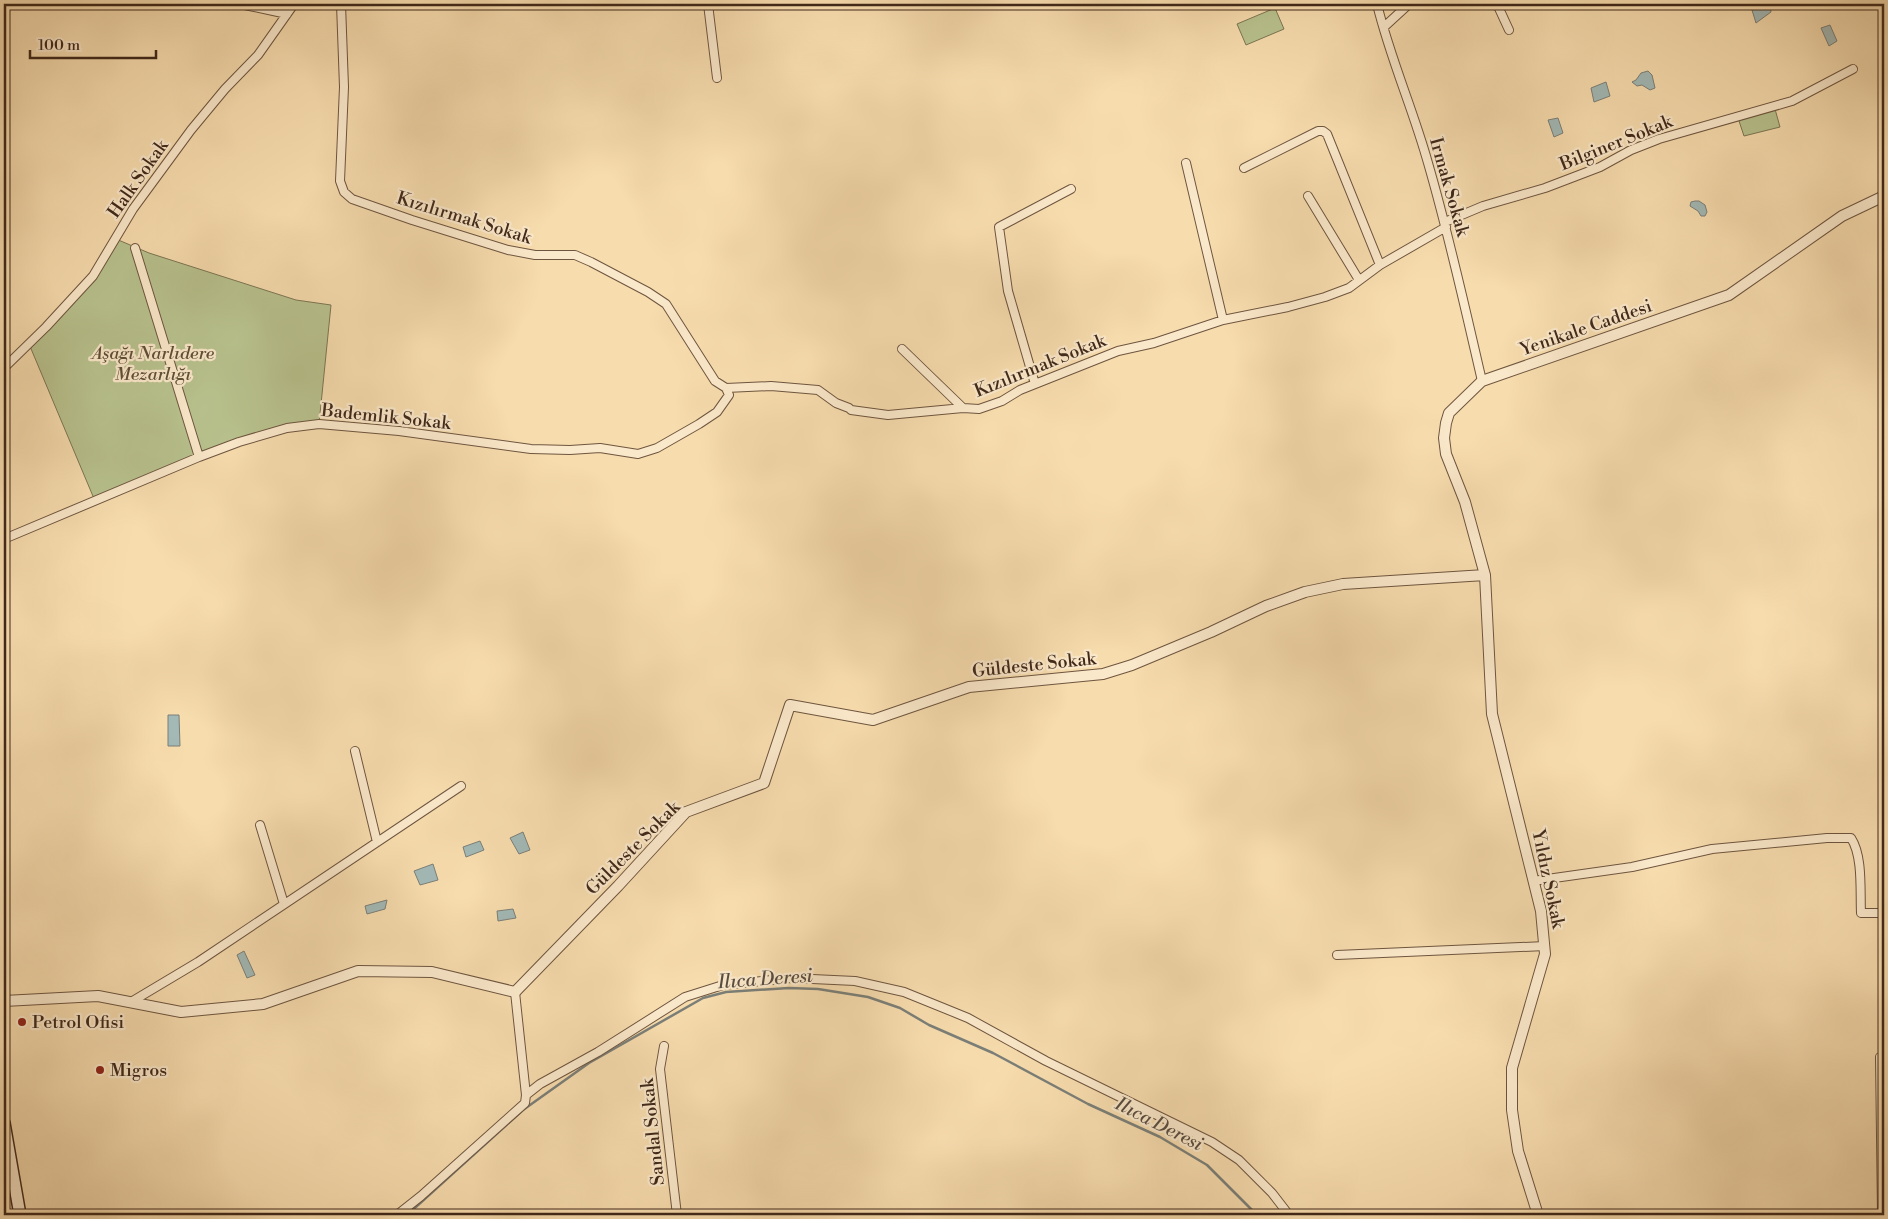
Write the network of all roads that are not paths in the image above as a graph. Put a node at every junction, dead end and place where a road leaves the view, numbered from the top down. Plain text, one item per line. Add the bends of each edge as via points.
1 (240, 4) edge
2 (294, 4) edge
3 (341, 4) edge
4 (708, 4) edge
5 (1377, 4) edge
6 (1409, 4) edge
7 (1497, 4) edge
8 (287, 14) junction
9 (1384, 28) junction
10 (1509, 30) dead end
11 (1853, 69) dead end
12 (717, 78) dead end
13 (1186, 163) dead end
14 (1244, 168) dead end
15 (1071, 189) dead end
16 (1308, 196) dead end
17 (1884, 196) edge
18 (1446, 224) junction
19 (135, 248) dead end
20 (1380, 265) junction
21 (1359, 280) junction
22 (1223, 320) junction
23 (902, 350) dead end
24 (4, 368) edge
25 (1482, 381) junction
26 (1035, 384) junction
27 (726, 388) junction
28 (962, 408) junction
29 (199, 457) junction
30 (4, 539) edge
31 (1485, 576) junction
32 (355, 751) dead end
33 (461, 786) dead end
34 (260, 825) dead end
35 (377, 842) junction
36 (1533, 881) junction
37 (284, 904) junction
38 (1884, 913) edge
39 (1544, 946) junction
40 (1337, 955) dead end
41 (514, 992) junction
42 (4, 1001) edge
43 (131, 1002) junction
44 (664, 1046) dead end
45 (1880, 1057) dead end
46 (526, 1095) junction
47 (4, 1123) edge
48 (20, 1215) edge
49 (397, 1215) edge
50 (678, 1215) edge
51 (1289, 1215) edge
52 (1538, 1215) edge
53 (1882, 1215) edge

1 - 8 street
2 - 8 street, Halk Sokak
3 - 27 street, Kızılırmak Sokak via 344,87 340,181 344,192 395,214 508,250 535,256 575,255 591,262 666,304 715,381
4 - 12 street
5 - 9 street, Irmak Sokak
6 - 9 street
7 - 10 street
8 - 24 street, Halk Sokak via 258,55 191,130 133,208 93,276
9 - 18 street, Irmak Sokak
11 - 18 street, Bilginer Sokak via 1792,101 1660,139 1570,179 1484,206
13 - 22 street
14 - 20 street via 1323,131 1327,134
15 - 26 street via 999,228 1008,291
16 - 21 street
17 - 25 street, Yenikale Caddesi via 1842,216 1729,295
18 - 20 street, Kızılırmak Sokak
18 - 25 street, Irmak Sokak
19 - 29 street
20 - 21 street, Kızılırmak Sokak
21 - 22 street, Kızılırmak Sokak via 1325,297
22 - 26 street, Kızılırmak Sokak via 1154,343 1118,351
23 - 28 street
25 - 31 street, Yenikale Caddesi via 1450,414 1444,438 1446,454 1465,502
26 - 28 street, Kızılırmak Sokak via 979,409
27 - 28 street, Kızılırmak Sokak via 771,386 818,390 851,410 888,415
27 - 29 street, Bademlik Sokak via 729,396 717,412 657,448 638,454 600,448 531,449 319,424 287,428
29 - 30 street, Bademlik Sokak
31 - 36 street, Yıldız Sokak via 1492,714
31 - 41 street, Güldeste Sokak via 1343,584 1305,592 1132,665 1103,674 969,687 873,720 790,705 764,783 686,812
32 - 35 street
33 - 35 street
34 - 37 street
35 - 37 street
36 - 38 street via 1632,867 1712,849 1850,838 1856,846 1858,858 1861,913
36 - 39 street, Yıldız Sokak via 1541,911
37 - 43 street
39 - 40 street
39 - 52 street, Yıldız Sokak via 1545,954 1512,1068 1512,1110 1518,1151
41 - 43 street via 432,972 358,970 263,1004 181,1012
41 - 46 street
42 - 43 street via 98,996
44 - 50 street, Sandal Sokak via 660,1069
45 - 53 street
46 - 49 street via 525,1103
46 - 51 street via 685,997 723,985 791,978 855,981 904,992 968,1018 1046,1061 1212,1142 1239,1160
47 - 48 main road

